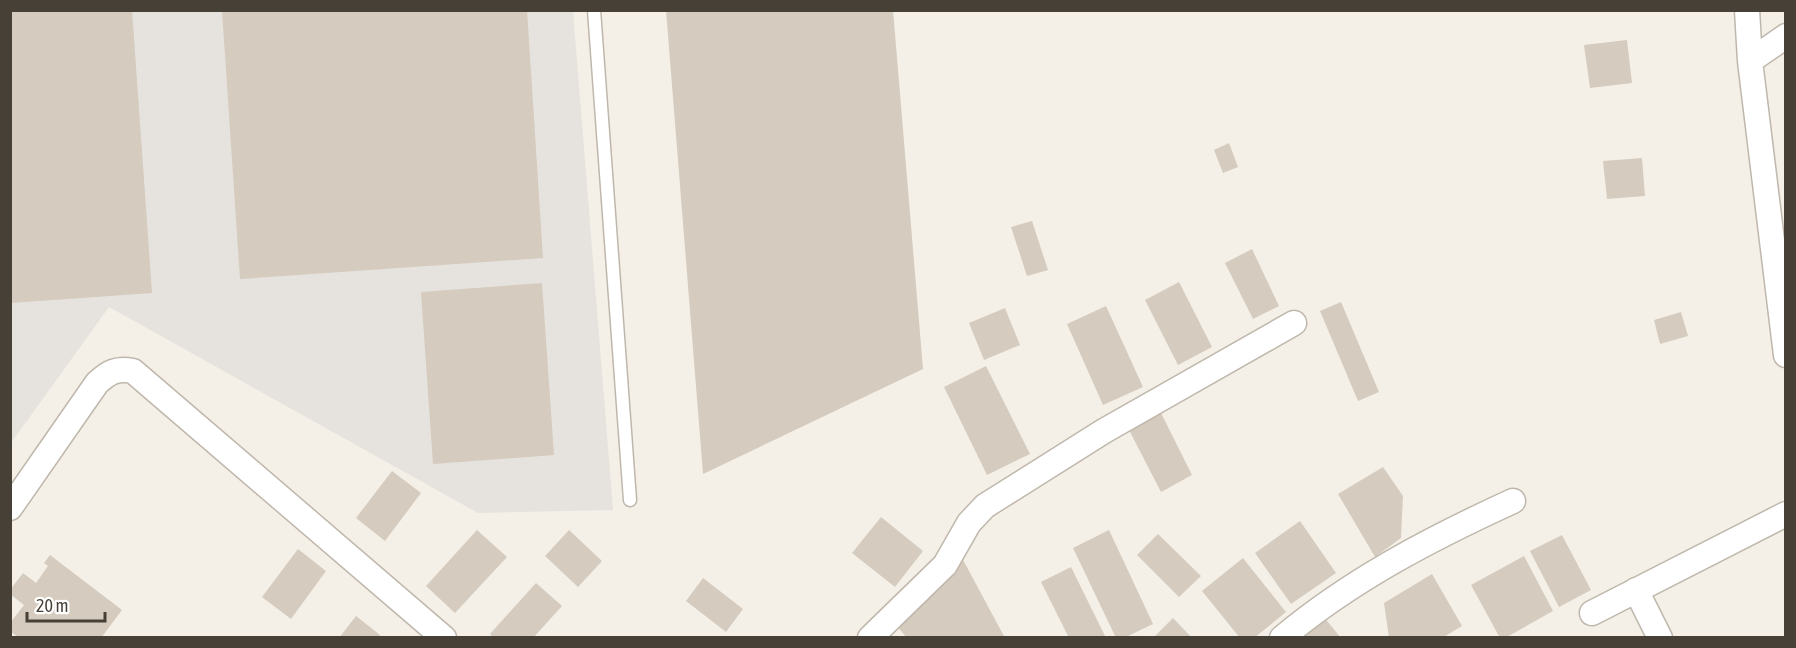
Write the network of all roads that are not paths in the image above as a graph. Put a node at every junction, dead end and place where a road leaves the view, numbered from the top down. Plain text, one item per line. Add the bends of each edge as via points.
1 (594, 10) edge
2 (1748, 10) edge
3 (1785, 36) edge
4 (1750, 61) junction
5 (1294, 323) dead end
6 (1785, 355) edge
7 (630, 500) dead end
8 (1513, 501) dead end
9 (10, 508) edge
10 (1785, 514) edge
11 (1636, 590) junction
12 (1592, 613) dead end
13 (444, 638) edge
14 (870, 638) edge
15 (1282, 638) edge
16 (1660, 638) edge

1 - 7 lane
2 - 4 street
3 - 4 street
4 - 6 street
5 - 14 street via 1104,431 985,506 969,523 945,565
8 - 15 street via 1432,538 1319,609
9 - 13 street via 98,383 120,368 133,371
10 - 11 street
11 - 12 street
11 - 16 street

